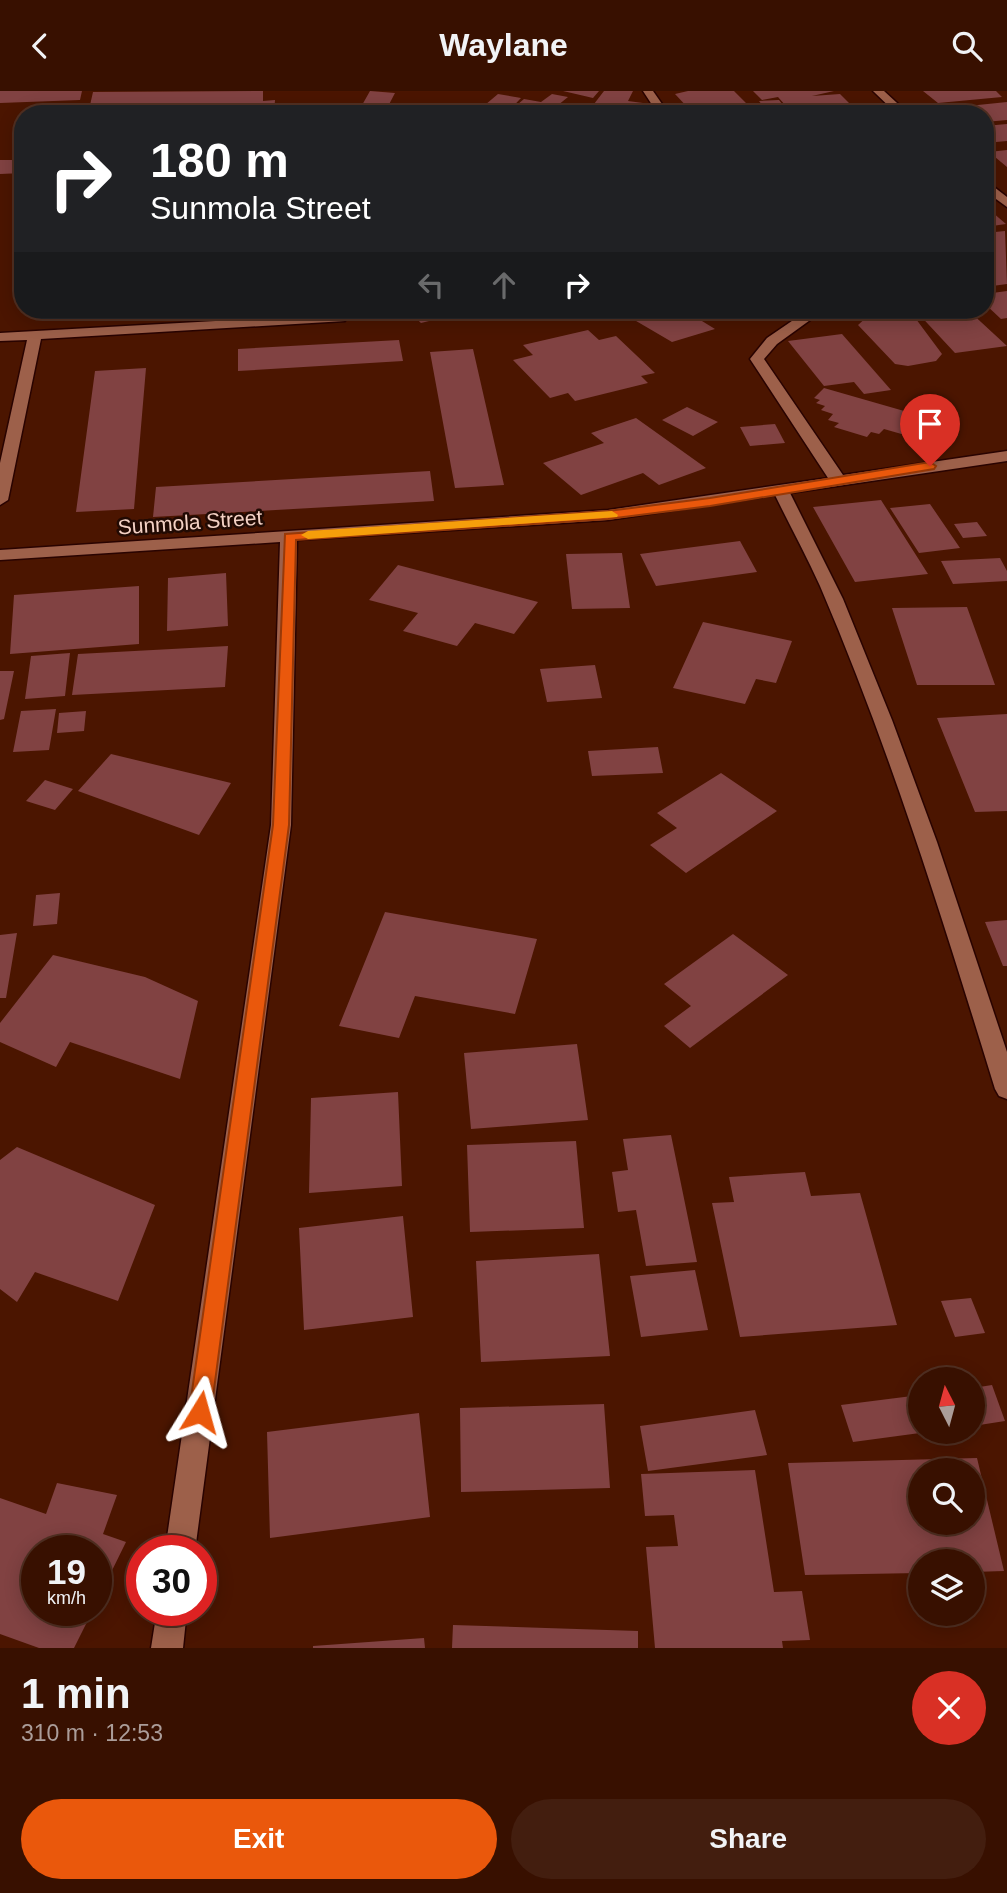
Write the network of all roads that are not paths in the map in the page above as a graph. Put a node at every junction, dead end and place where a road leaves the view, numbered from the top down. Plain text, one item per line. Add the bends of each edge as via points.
1 (878, 91) edge
2 (894, 105) edge
3 (322, 319) edge
4 (804, 319) edge
5 (35, 335) junction
6 (0, 337) edge
7 (1007, 456) edge
8 (838, 480) junction
9 (780, 490) junction
10 (0, 500) edge
11 (289, 536) junction
12 (0, 555) edge
13 (1007, 1089) edge
14 (182, 1535) edge
15 (170, 1626) edge
16 (167, 1648) edge

1 - 2 street
3 - 5 street
4 - 8 street via 772,341 757,359
5 - 6 street
5 - 10 street
7 - 8 street, Sunmola Street
8 - 9 street, Sunmola Street
9 - 11 street, Sunmola Street via 608,515
9 - 13 street via 833,596 873,695
11 - 12 street, Sunmola Street
11 - 14 street via 281,825
15 - 16 street

